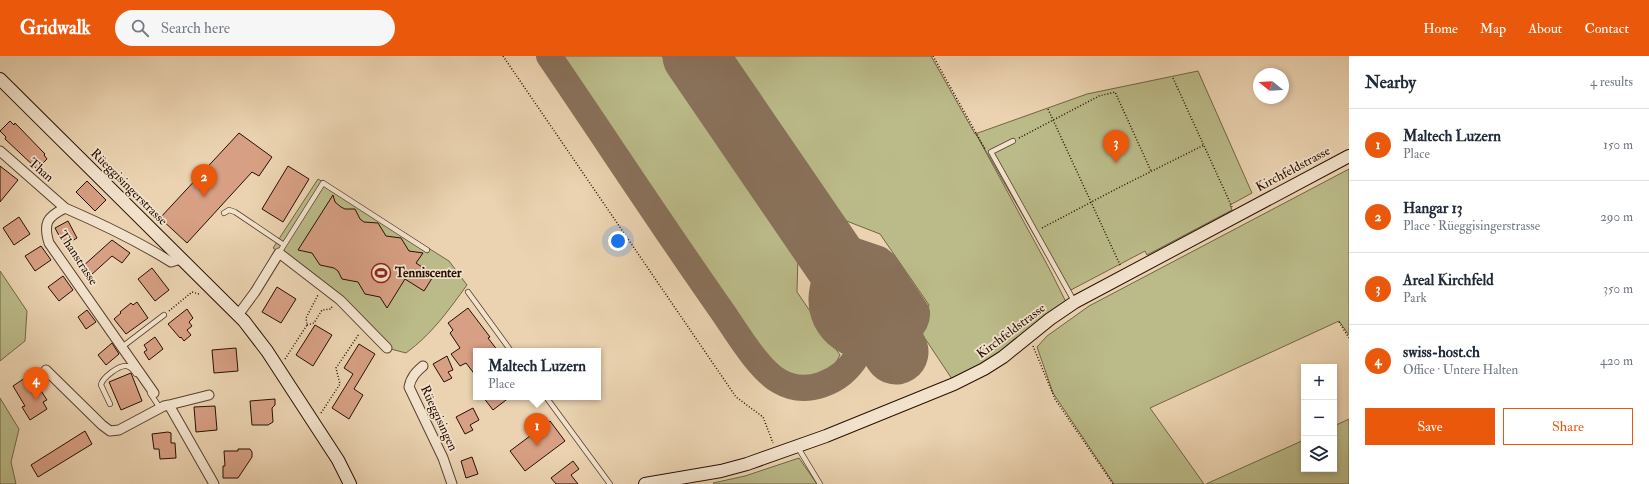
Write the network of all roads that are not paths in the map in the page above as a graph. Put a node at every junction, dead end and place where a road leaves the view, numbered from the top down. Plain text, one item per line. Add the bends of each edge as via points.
1 (0, 79) edge
2 (1014, 141) road end
3 (0, 151) edge
4 (1349, 156) edge
5 (65, 208) junction
6 (224, 213) dead end
7 (284, 245) junction
8 (427, 250) dead end
9 (279, 253) junction
10 (181, 259) junction
11 (468, 292) dead end
12 (1074, 302) junction
13 (164, 314) dead end
14 (238, 315) junction
15 (122, 347) junction
16 (387, 348) dead end
17 (509, 348) edge
18 (423, 366) dead end
19 (46, 370) dead end
20 (154, 393) dead end
21 (209, 395) dead end
22 (548, 400) edge
23 (110, 404) dead end
24 (169, 405) junction
25 (160, 408) junction
26 (798, 446) junction
27 (214, 484) edge
28 (350, 484) edge
29 (452, 484) edge
30 (610, 484) edge
31 (646, 484) edge
32 (820, 484) edge

1 - 10 street, Rüeggisingerstrasse
2 - 12 lane via 991,152
3 - 5 street, Than
4 - 12 street, Kirchfeldstrasse
5 - 10 street, Thanstrasse via 121,233 171,262
5 - 15 street, Thanstrasse via 54,214 48,222 46,231 49,243
6 - 7 lane via 229,210 235,212
7 - 8 lane via 323,183
7 - 9 lane
9 - 14 street
9 - 16 street via 340,300
10 - 14 street, Rüeggisingerstrasse
11 - 17 lane
12 - 26 street, Kirchfeldstrasse via 991,366 968,378
13 - 15 lane
14 - 28 street, Rüeggisingerstrasse via 267,351 338,460
15 - 20 street, Thanstrasse
18 - 29 street, Rüeggisingen via 414,374 409,387 444,458
19 - 25 street via 110,431 119,430
21 - 24 street
22 - 30 lane
23 - 25 lane via 101,382 122,366 126,366 134,372
24 - 25 street
24 - 27 street
26 - 31 street, Kirchfeldstrasse via 721,471
26 - 32 lane

